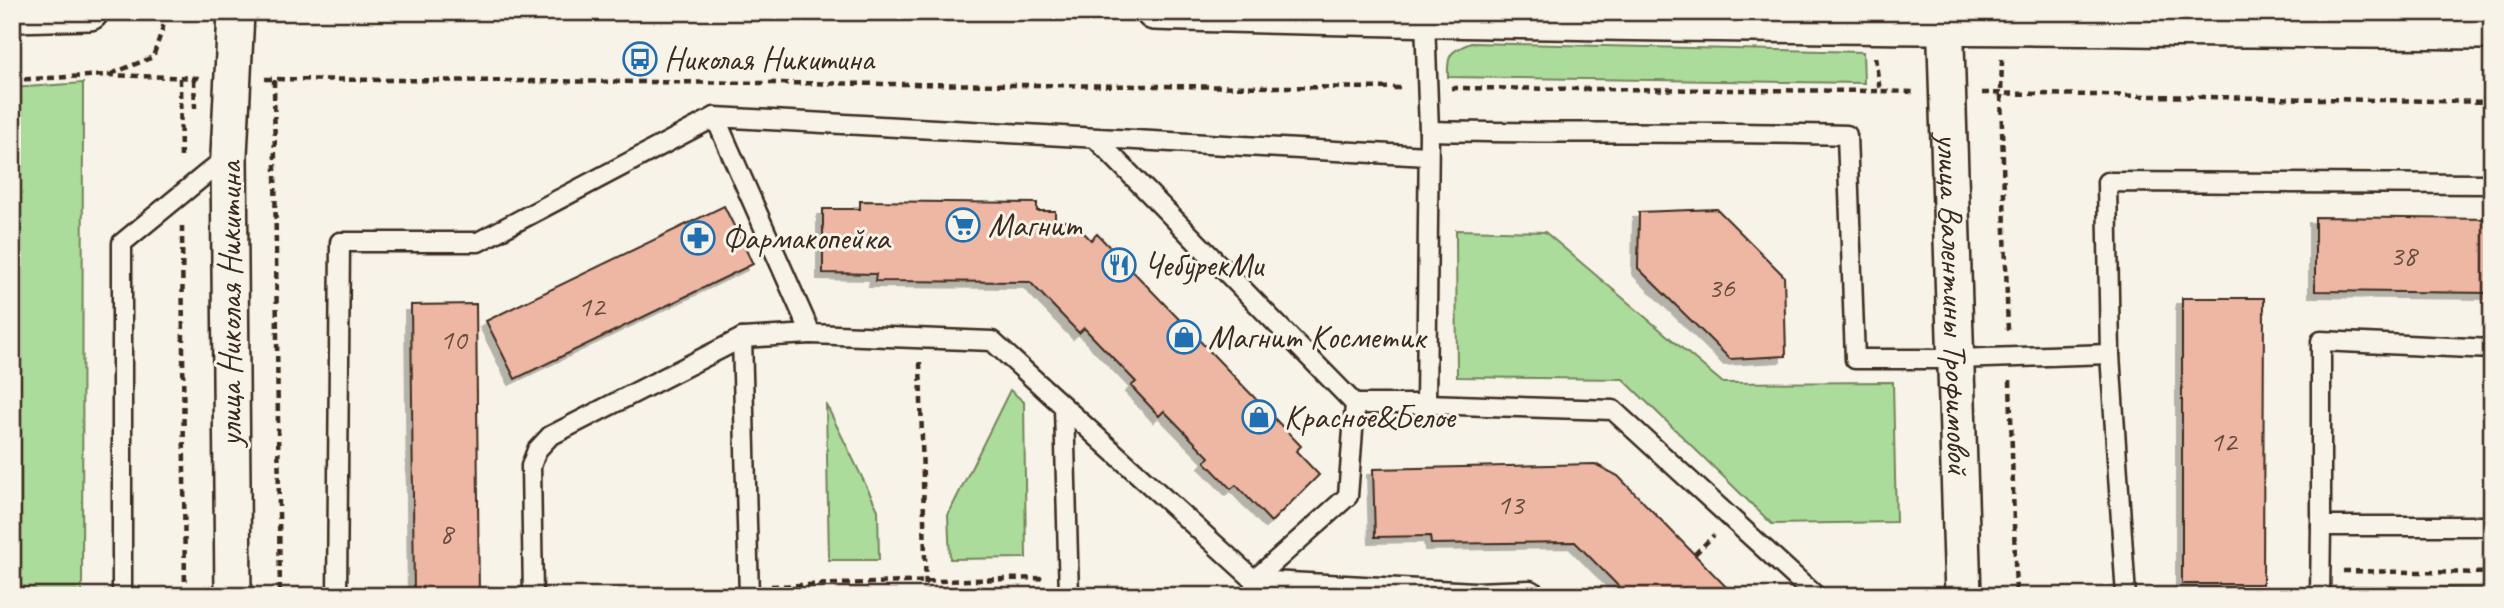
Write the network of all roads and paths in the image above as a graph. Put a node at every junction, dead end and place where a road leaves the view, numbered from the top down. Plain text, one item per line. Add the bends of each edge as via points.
1 (90, 12) edge
2 (168, 12) edge
3 (218, 12) edge
4 (267, 12) edge
5 (1154, 12) edge
6 (236, 13) edge
7 (12, 14) edge
8 (1368, 15) edge
9 (1426, 20) junction
10 (1945, 20) edge
11 (2003, 27) junction
12 (2492, 31) edge
13 (107, 75) junction
14 (180, 78) junction
15 (232, 79) junction
16 (12, 80) edge
17 (274, 80) dead end
18 (1428, 88) junction
19 (1880, 92) dead end
20 (2001, 94) junction
21 (2492, 102) edge
22 (715, 117) junction
23 (1429, 131) junction
24 (1097, 140) junction
25 (229, 155) junction
26 (1428, 156) junction
27 (2492, 184) edge
28 (181, 194) junction
29 (811, 334) junction
30 (742, 338) junction
31 (919, 338) junction
32 (2492, 349) edge
33 (2110, 354) junction
34 (2009, 357) junction
35 (1954, 359) junction
36 (1355, 404) junction
37 (1426, 404) junction
38 (1064, 407) junction
39 (2321, 526) junction
40 (2492, 526) edge
41 (2339, 571) dead end
42 (2492, 573) edge
43 (926, 582) junction
44 (1053, 584) dead end
45 (1254, 588) edge
46 (748, 591) edge
47 (122, 596) edge
48 (186, 596) edge
49 (233, 596) edge
50 (280, 596) edge
51 (337, 596) edge
52 (533, 596) edge
53 (926, 596) edge
54 (1069, 596) edge
55 (1540, 596) edge
56 (1816, 596) edge
57 (1963, 596) edge
58 (2016, 596) edge
59 (2126, 596) edge
60 (2320, 596) edge

1 - 7 street
2 - 13 path via 153,57
3 - 6 street
4 - 6 street
5 - 8 street
6 - 15 street, улица Николая Никитина
8 - 9 street
9 - 10 street
9 - 18 lane
10 - 11 street
10 - 35 street, улица Валентины Трофимовой
11 - 12 street
11 - 20 path
13 - 14 path
13 - 16 path
14 - 15 path
14 - 28 path
15 - 18 path
15 - 25 street, улица Николая Никитина
17 - 50 path
18 - 19 path
18 - 23 lane
20 - 21 path
20 - 34 path
22 - 24 lane
22 - 29 lane
22 - 51 lane via 478,242 340,242
23 - 26 lane
23 - 35 lane via 1847,135 1855,359
24 - 26 lane
24 - 36 lane
25 - 28 lane
25 - 49 street, улица Николая Никитина
26 - 37 lane
27 - 33 lane via 2107,182
28 - 47 lane via 122,243
28 - 48 path
29 - 30 lane
29 - 31 lane
30 - 46 lane
30 - 52 lane via 550,436 537,450 531,466
31 - 38 lane via 992,341
31 - 43 path
32 - 39 lane via 2321,341
33 - 34 lane
33 - 59 lane
34 - 35 lane
34 - 58 path
35 - 57 street, улица Валентины Трофимовой
36 - 37 lane
36 - 45 lane via 1348,496
37 - 56 lane via 1613,410
38 - 45 lane
38 - 54 lane
39 - 40 lane
39 - 60 lane
41 - 42 path
43 - 44 path via 1040,578
43 - 46 path
43 - 53 path
45 - 55 lane via 1530,590

